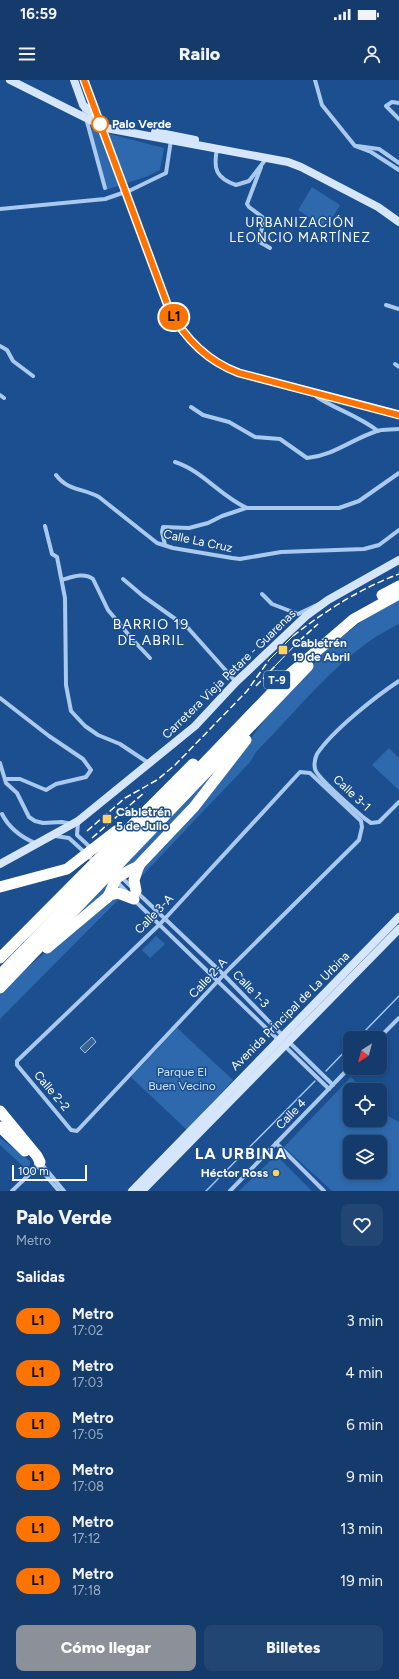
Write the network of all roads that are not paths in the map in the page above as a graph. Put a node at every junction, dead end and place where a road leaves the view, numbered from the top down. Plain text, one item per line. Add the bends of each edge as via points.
1 (10, 80) edge
2 (74, 80) edge
3 (315, 80) edge
4 (79, 95) junction
5 (399, 103) edge
6 (83, 105) junction
7 (72, 111) junction
8 (86, 118) junction
9 (399, 119) edge
10 (173, 138) junction
11 (355, 146) junction
12 (217, 149) junction
13 (266, 159) junction
14 (399, 163) edge
15 (261, 167) junction
16 (399, 170) edge
17 (105, 188) dead end
18 (0, 209) edge
19 (399, 217) edge
20 (399, 222) edge
21 (270, 248) dead end
22 (386, 305) dead end
23 (399, 309) edge
24 (0, 346) edge
25 (395, 364) dead end
26 (399, 367) edge
27 (33, 376) dead end
28 (317, 397) dead end
29 (191, 407) dead end
30 (399, 429) edge
31 (378, 431) junction
32 (175, 462) dead end
33 (399, 473) edge
34 (56, 475) dead end
35 (247, 508) junction
36 (45, 526) dead end
37 (399, 530) edge
38 (165, 545) junction
39 (399, 560) edge
40 (123, 579) dead end
41 (62, 580) junction
42 (399, 586) edge
43 (262, 594) dead end
44 (399, 594) edge
45 (325, 602) junction
46 (328, 641) junction
47 (150, 658) dead end
48 (399, 681) edge
49 (236, 682) junction
50 (0, 698) edge
51 (258, 721) junction
52 (0, 763) edge
53 (150, 764) junction
54 (300, 772) joint
55 (5, 779) junction
56 (167, 788) junction
57 (399, 802) edge
58 (2, 814) dead end
59 (75, 823) junction
60 (53, 836) junction
61 (38, 844) junction
62 (0, 864) edge
63 (140, 865) junction
64 (117, 878) junction
65 (0, 887) edge
66 (135, 895) junction
67 (107, 898) junction
68 (399, 917) edge
69 (164, 919) junction
70 (160, 924) junction
71 (399, 929) edge
72 (0, 958) edge
73 (26, 960) junction
74 (0, 975) edge
75 (224, 975) junction
76 (219, 981) junction
77 (0, 988) edge
78 (399, 1018) edge
79 (386, 1031) edge
80 (284, 1041) junction
81 (17, 1063) joint
82 (343, 1075) edge
83 (333, 1085) junction
84 (329, 1089) junction
85 (0, 1111) edge
86 (0, 1121) edge
87 (0, 1127) edge
88 (74, 1131) joint
89 (0, 1136) edge
90 (276, 1143) junction
91 (36, 1161) junction
92 (12, 1191) edge
93 (59, 1191) edge
94 (64, 1191) edge
95 (132, 1191) edge
96 (142, 1191) edge
97 (230, 1191) edge
98 (324, 1191) edge

1 - 7 street
2 - 4 street
3 - 11 street via 322,105
4 - 6 street
4 - 7 street via 78,104
5 - 9 street via 392,102 386,106
6 - 8 street
6 - 10 street via 107,125
7 - 8 street
8 - 10 street via 106,128
8 - 17 street
10 - 12 street
10 - 18 street via 166,172 131,190 105,198
10 - 19 street via 299,163 374,200
11 - 14 street via 379,149
11 - 16 street via 371,152
12 - 13 street
12 - 15 street via 216,170 227,182 244,184
13 - 15 street
13 - 20 street via 301,167 378,207
15 - 21 street via 248,207 265,219 258,241
22 - 23 street
24 - 27 street
25 - 26 street
28 - 31 street via 357,417
29 - 31 street via 202,414 229,422 255,436 280,439 307,458 336,450
30 - 31 street
32 - 35 street via 188,466 233,501
33 - 35 street via 359,501 339,508
34 - 38 street, Calle La Cruz via 69,487 99,497 157,543
35 - 38 street via 189,528 163,527
36 - 41 street via 52,554 57,557
37 - 38 street, Calle La Cruz via 380,545 364,550 281,552 240,559
39 - 45 street, Carretera Vieja Petare - Guarenas
40 - 49 street via 188,628
41 - 47 street via 90,576 108,610
41 - 53 street via 65,598 66,685 71,711 84,726 120,744
42 - 56 highway, T-9 via 364,605 329,631
43 - 45 street via 272,604 298,614 317,603
44 - 46 highway, T-9 via 359,616
45 - 49 street, Carretera Vieja Petare - Guarenas via 286,633
46 - 51 highway
46 - 74 highway, T-9 via 290,674
48 - 57 street, Calle 3-1 via 338,731 318,753 314,765 318,775 371,822 379,822
49 - 53 street, Carretera Vieja Petare - Guarenas via 201,720
50 - 55 street via 83,759 91,770 86,777 56,784 46,790 20,779
51 - 63 highway via 211,787
51 - 73 highway
52 - 55 street
53 - 59 street, Carretera Vieja Petare - Guarenas
54 - 69 street, Calle 3-A
54 - 75 street, Calle 2-A via 310,773 361,821 359,840
55 - 59 street via 17,793 29,817 35,821
56 - 65 highway via 67,870
56 - 72 highway, T-9
58 - 61 street via 16,832 26,840
59 - 60 street, Carretera Vieja Petare - Guarenas
59 - 64 street via 77,835
60 - 61 street, Carretera Vieja Petare - Guarenas
60 - 64 street via 69,838
61 - 62 street, Carretera Vieja Petare - Guarenas
63 - 64 highway
63 - 66 highway via 134,880
64 - 66 street, Calle 1-3
64 - 66 street, Calle 1-3
64 - 67 highway
66 - 67 highway via 118,893
66 - 69 street, Calle 1-3
66 - 70 street, Calle 1-3
67 - 73 highway via 43,950
68 - 80 street, Avenida Principal de La Urbina
69 - 70 street, Calle 3-A
69 - 75 street, Calle 1-3
70 - 76 street, Calle 1-3
70 - 81 street, Calle 3-A
71 - 80 street, Avenida Principal de La Urbina
73 - 77 highway
75 - 76 street, Calle 2-A
75 - 80 street, Calle 1-3
76 - 80 street, Calle 1-3
76 - 88 street, Calle 2-A via 77,1131
78 - 79 street
80 - 83 street, Calle 1-3
80 - 84 street, Calle 1-3
80 - 95 street, Avenida Principal de La Urbina
80 - 96 street, Avenida Principal de La Urbina
81 - 88 street, Calle 2-2
82 - 83 street, Calle 4
83 - 84 street, Calle 4
84 - 90 street, Calle 4
85 - 91 highway via 38,1156
86 - 91 highway
87 - 91 highway
89 - 91 highway
90 - 97 street, Calle 4
90 - 98 street
91 - 92 street
91 - 93 street
91 - 94 street

